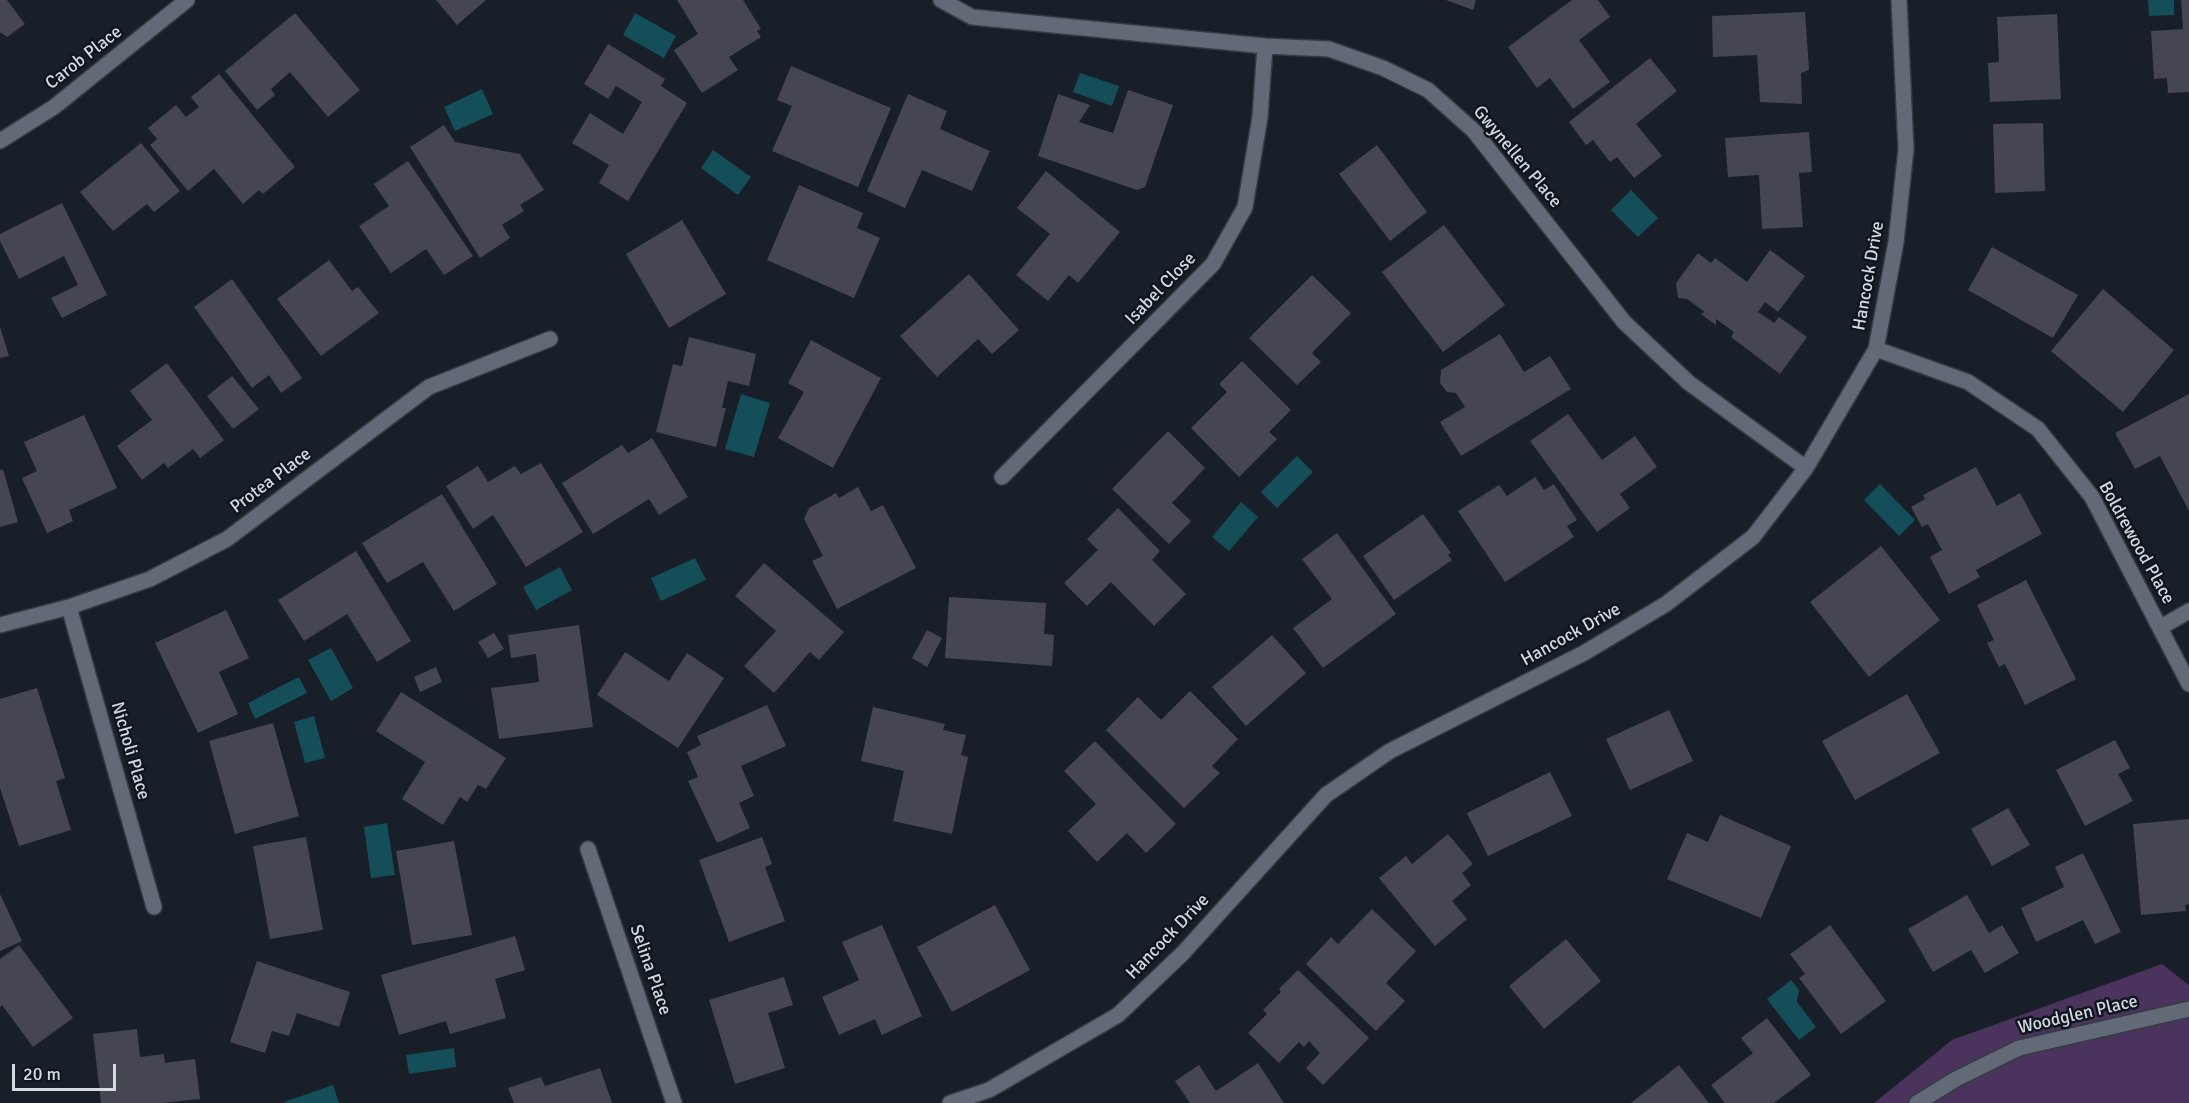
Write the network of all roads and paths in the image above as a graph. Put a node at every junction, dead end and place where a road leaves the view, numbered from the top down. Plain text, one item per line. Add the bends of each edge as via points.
1 (187, 0) edge
2 (941, 0) edge
3 (1899, 0) edge
4 (1265, 46) junction
5 (0, 141) edge
6 (550, 339) dead end
7 (1876, 349) junction
8 (1806, 468) junction
9 (1002, 477) dead end
10 (69, 607) junction
11 (2189, 611) edge
12 (0, 625) edge
13 (2161, 627) junction
14 (2189, 684) edge
15 (588, 849) dead end
16 (154, 907) dead end
17 (2189, 1009) edge
18 (674, 1103) edge
19 (950, 1103) edge
20 (1917, 1103) edge

1 - 5 street, Carob Place via 54,107
2 - 4 street, Gwynellen Place via 972,16
3 - 7 street, Hancock Drive via 1905,149 1896,242
4 - 8 street, Gwynellen Place via 1329,49 1383,68 1428,90 1474,131 1624,322 1689,383
4 - 9 street, Isabel Close via 1260,117 1245,207 1213,264
6 - 10 street, Protea Place via 429,387 226,539 150,579
7 - 8 street, Hancock Drive
7 - 13 street, Boldrewood Place via 1968,382 2038,429 2092,497
8 - 19 street, Hancock Drive via 1752,537 1666,604 1584,653 1390,751 1326,795 1183,953 1118,1015 989,1090
10 - 12 street, Protea Place
10 - 16 street, Nicholi Place
11 - 13 street
13 - 14 street, Boldrewood Place
15 - 18 street, Selina Place
17 - 20 street, Woodglen Place via 2019,1048 1956,1078

